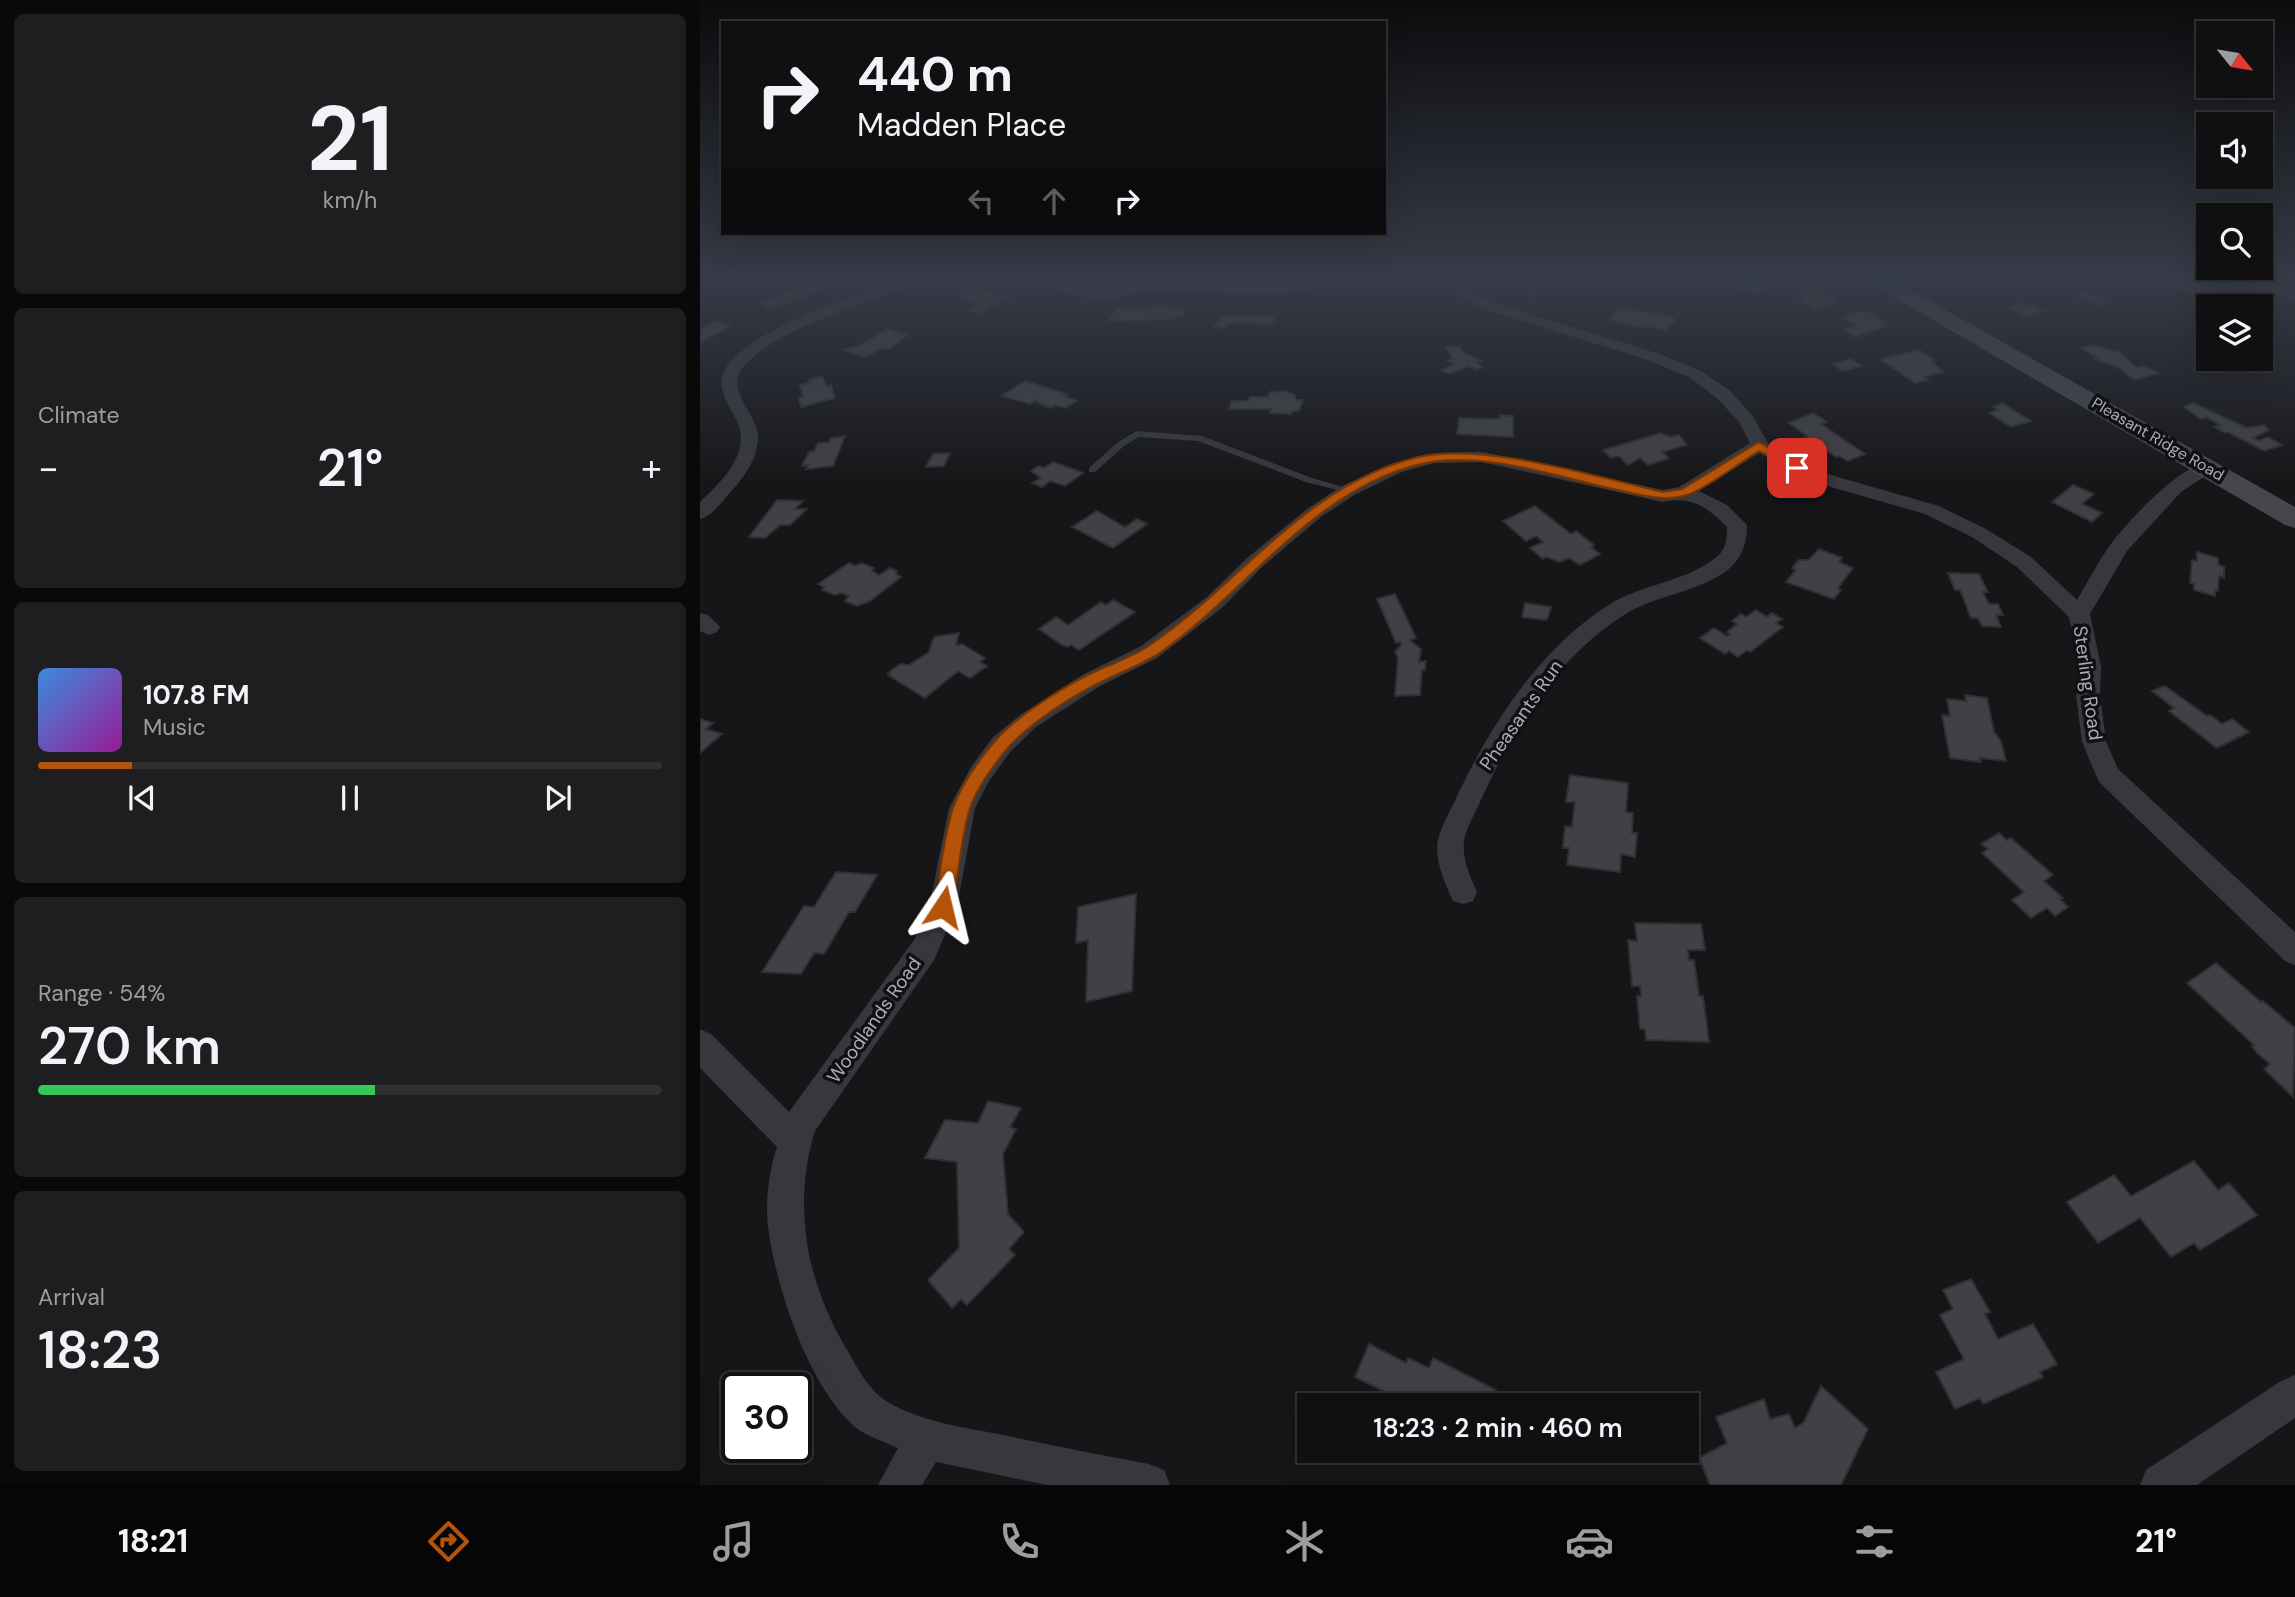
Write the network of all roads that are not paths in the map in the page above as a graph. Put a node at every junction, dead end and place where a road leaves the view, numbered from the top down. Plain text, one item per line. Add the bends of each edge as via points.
1 (758, 347) edge
2 (1623, 347) edge
3 (1997, 347) edge
4 (1759, 445) junction
5 (2207, 467) junction
6 (1092, 470) dead end
7 (1349, 490) junction
8 (1685, 492) junction
9 (700, 513) edge
10 (2295, 519) edge
11 (2079, 614) junction
12 (1463, 892) dead end
13 (2295, 951) edge
14 (700, 1045) edge
15 (795, 1142) junction
16 (2295, 1395) edge
17 (926, 1440) junction
18 (899, 1485) edge
19 (1149, 1485) edge
20 (2161, 1485) edge

1 - 9 street via 731,373 734,402 749,435 747,449 734,475
2 - 4 street via 1695,373 1724,395 1746,420
3 - 5 street, Pleasant Ridge Road
4 - 8 street, Woodlands Road
4 - 11 street via 1824,479 1932,510 1979,533 2024,562
5 - 10 street, Pleasant Ridge Road
5 - 11 street, Sterling Road via 2174,488 2119,547
6 - 7 lane via 1137,434 1199,438 1309,480
7 - 8 street, Woodlands Road via 1396,468 1449,456 1510,462 1643,493
7 - 15 street, Woodlands Road via 1314,513 1182,629 1149,652 1052,703 1002,744 962,808 943,907 923,950 801,1123
8 - 12 street, Pheasants Run via 1720,509 1737,525 1738,542 1731,555 1679,586 1618,608 1562,655 1517,714 1478,778 1452,838 1451,863
11 - 13 street, Sterling Road via 2090,667 2094,742 2108,775
14 - 15 street
15 - 17 street, Woodlands Road via 789,1161 785,1224 798,1287 820,1342 849,1391 870,1414
16 - 20 street
17 - 18 street
17 - 19 street, Woodlands Road

